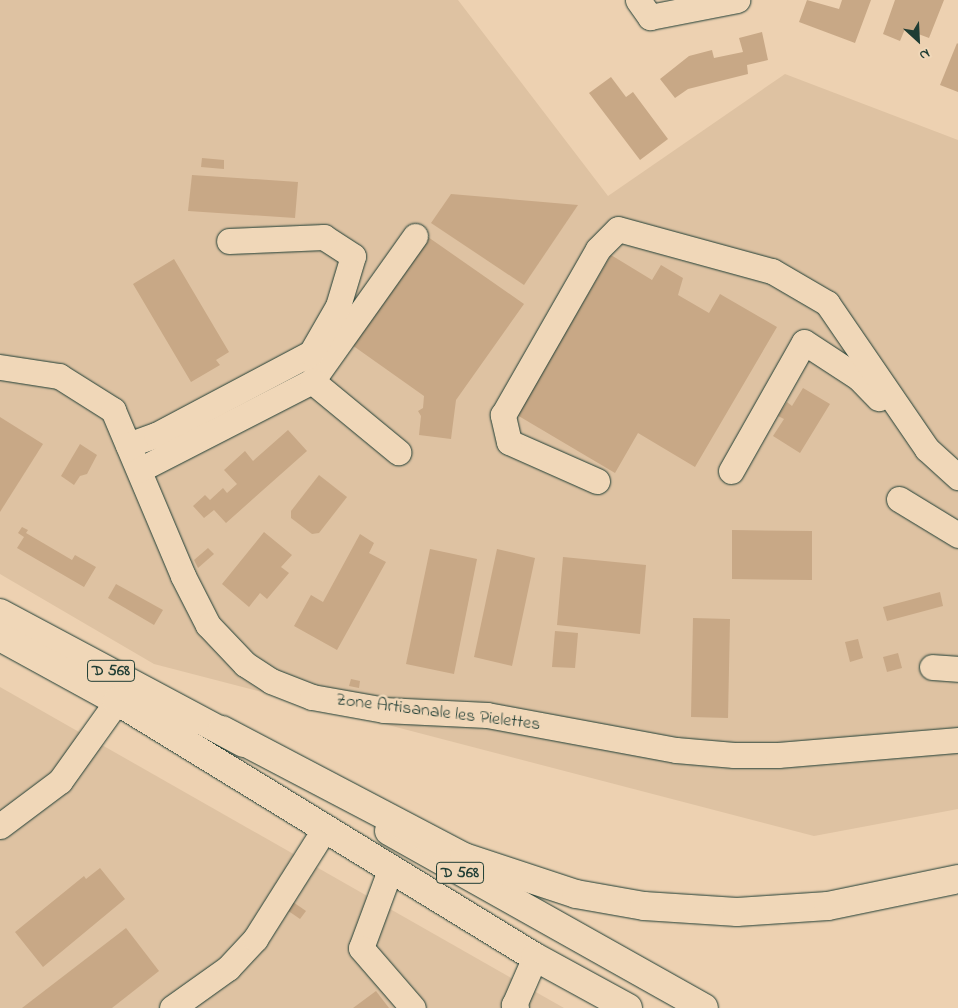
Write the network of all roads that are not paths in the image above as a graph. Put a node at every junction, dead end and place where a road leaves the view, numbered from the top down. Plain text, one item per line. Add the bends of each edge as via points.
1 (737, 0) edge
2 (644, 9) edge
3 (415, 236) dead end
4 (229, 241) dead end
5 (0, 368) edge
6 (312, 381) junction
7 (128, 446) junction
8 (926, 449) junction
9 (398, 452) dead end
10 (139, 470) junction
11 (730, 471) dead end
12 (958, 477) edge
13 (597, 480) dead end
14 (899, 499) dead end
15 (958, 535) edge
16 (0, 612) edge
17 (0, 637) edge
18 (932, 667) dead end
19 (958, 670) edge
20 (117, 701) junction
21 (222, 730) junction
22 (958, 740) edge
23 (0, 826) edge
24 (324, 830) junction
25 (390, 870) junction
26 (958, 879) edge
27 (535, 957) junction
28 (513, 1007) edge
29 (172, 1008) edge
30 (414, 1008) edge
31 (628, 1008) edge
32 (704, 1008) edge

1 - 2 street
3 - 6 street
4 - 7 street via 324,237 354,256 338,306 311,353 156,435
5 - 7 street, Zone Artisanale les Pielettes via 59,376 113,410
6 - 9 street
6 - 10 street
7 - 10 street, Zone Artisanale les Pielettes
8 - 11 street via 859,378 804,342
8 - 12 street
8 - 13 street via 827,303 772,271 618,229 598,249 503,415 509,442
10 - 22 street, Zone Artisanale les Pielettes via 183,576 208,625 245,664 271,681 312,697 384,710 487,715 676,750 734,755 778,755
14 - 15 street
16 - 21 main road, D 568
17 - 20 main road, D 568
18 - 19 street
20 - 23 street via 60,781
20 - 24 main road, D 568
21 - 26 main road via 464,857 576,894 644,906 737,912 828,906
21 - 32 main road, D 568 via 458,872
24 - 25 main road, D 568
24 - 29 street via 256,939 228,968
25 - 27 main road, D 568
25 - 30 street via 361,948
27 - 28 street
27 - 31 main road, D 568

